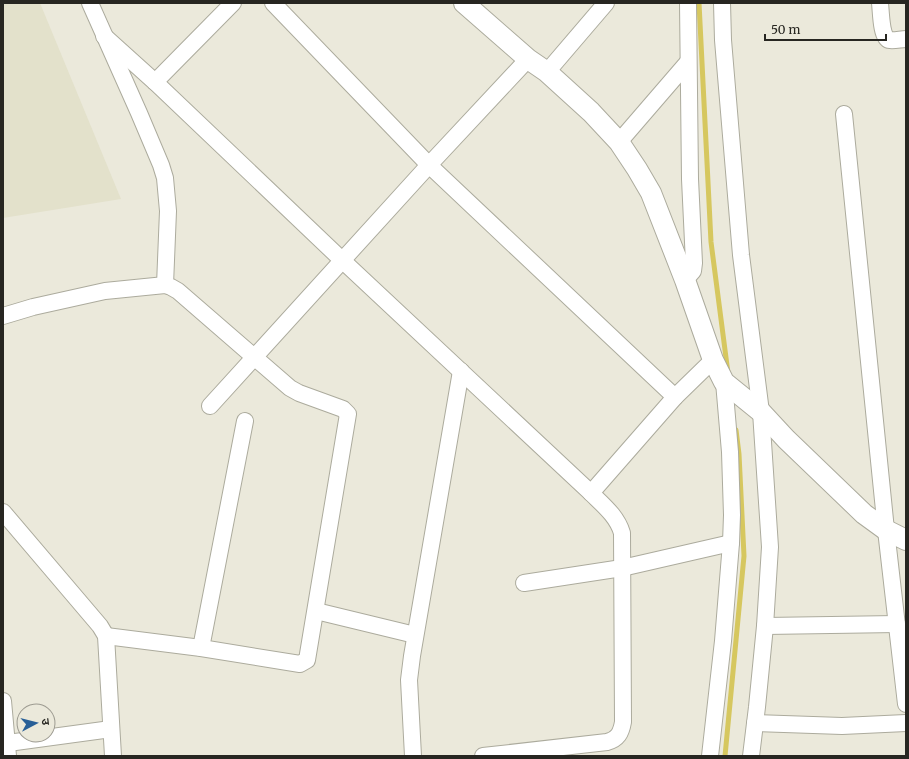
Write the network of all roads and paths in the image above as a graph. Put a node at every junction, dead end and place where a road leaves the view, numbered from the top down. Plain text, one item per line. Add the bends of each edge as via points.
1 (90, 3) edge
2 (233, 3) edge
3 (273, 3) edge
4 (606, 3) edge
5 (688, 3) edge
6 (722, 3) edge
7 (880, 3) edge
8 (469, 4) edge
9 (104, 36) junction
10 (906, 39) edge
11 (528, 59) junction
12 (688, 62) junction
13 (547, 72) junction
14 (155, 82) junction
15 (844, 114) dead end
16 (619, 142) junction
17 (429, 165) junction
18 (342, 261) junction
19 (685, 280) junction
20 (165, 285) junction
21 (3, 316) edge
22 (255, 357) junction
23 (713, 360) junction
24 (461, 372) junction
25 (726, 384) junction
26 (675, 397) junction
27 (210, 406) dead end
28 (758, 409) junction
29 (244, 422) dead end
30 (591, 493) junction
31 (3, 512) edge
32 (886, 530) junction
33 (906, 540) edge
34 (731, 543) junction
35 (622, 568) junction
36 (524, 582) dead end
37 (316, 611) junction
38 (897, 624) junction
39 (765, 626) junction
40 (415, 634) junction
41 (106, 636) junction
42 (201, 648) junction
43 (906, 704) edge
44 (3, 707) edge
45 (755, 723) junction
46 (906, 724) edge
47 (111, 729) junction
48 (8, 749) edge
49 (113, 756) edge
50 (413, 756) edge
51 (483, 756) edge
52 (710, 756) edge
53 (751, 756) edge

1 - 9 street
2 - 14 street
3 - 17 street
4 - 13 street
5 - 12 street
6 - 28 street via 741,255
7 - 10 street via 886,38
8 - 11 street
9 - 14 street
9 - 20 street via 165,178 168,211
11 - 13 street
11 - 17 street
12 - 16 street
12 - 19 street via 694,263
13 - 16 street
14 - 18 street
15 - 32 street
16 - 19 street via 651,194
17 - 18 street
17 - 26 street
18 - 22 street
18 - 24 street
19 - 23 street
20 - 21 street via 105,291
20 - 22 street via 178,291
22 - 27 street
22 - 37 street via 294,391 343,409 348,414
23 - 25 street
23 - 26 street
24 - 30 street
24 - 40 street
25 - 28 street
25 - 34 street
26 - 30 street
28 - 32 street via 864,514
28 - 39 street via 770,547
29 - 42 street
30 - 35 street via 620,524
31 - 41 street
32 - 33 street
32 - 38 street
34 - 35 street
34 - 52 street
35 - 36 street
35 - 51 street via 622,729 618,736 607,742
37 - 40 street
37 - 42 street via 309,658 304,663
38 - 39 street
38 - 43 street
39 - 45 street
40 - 50 street via 409,680
41 - 42 street
41 - 47 street
44 - 48 street
45 - 46 street via 842,726
45 - 53 street
47 - 48 street
47 - 49 street

